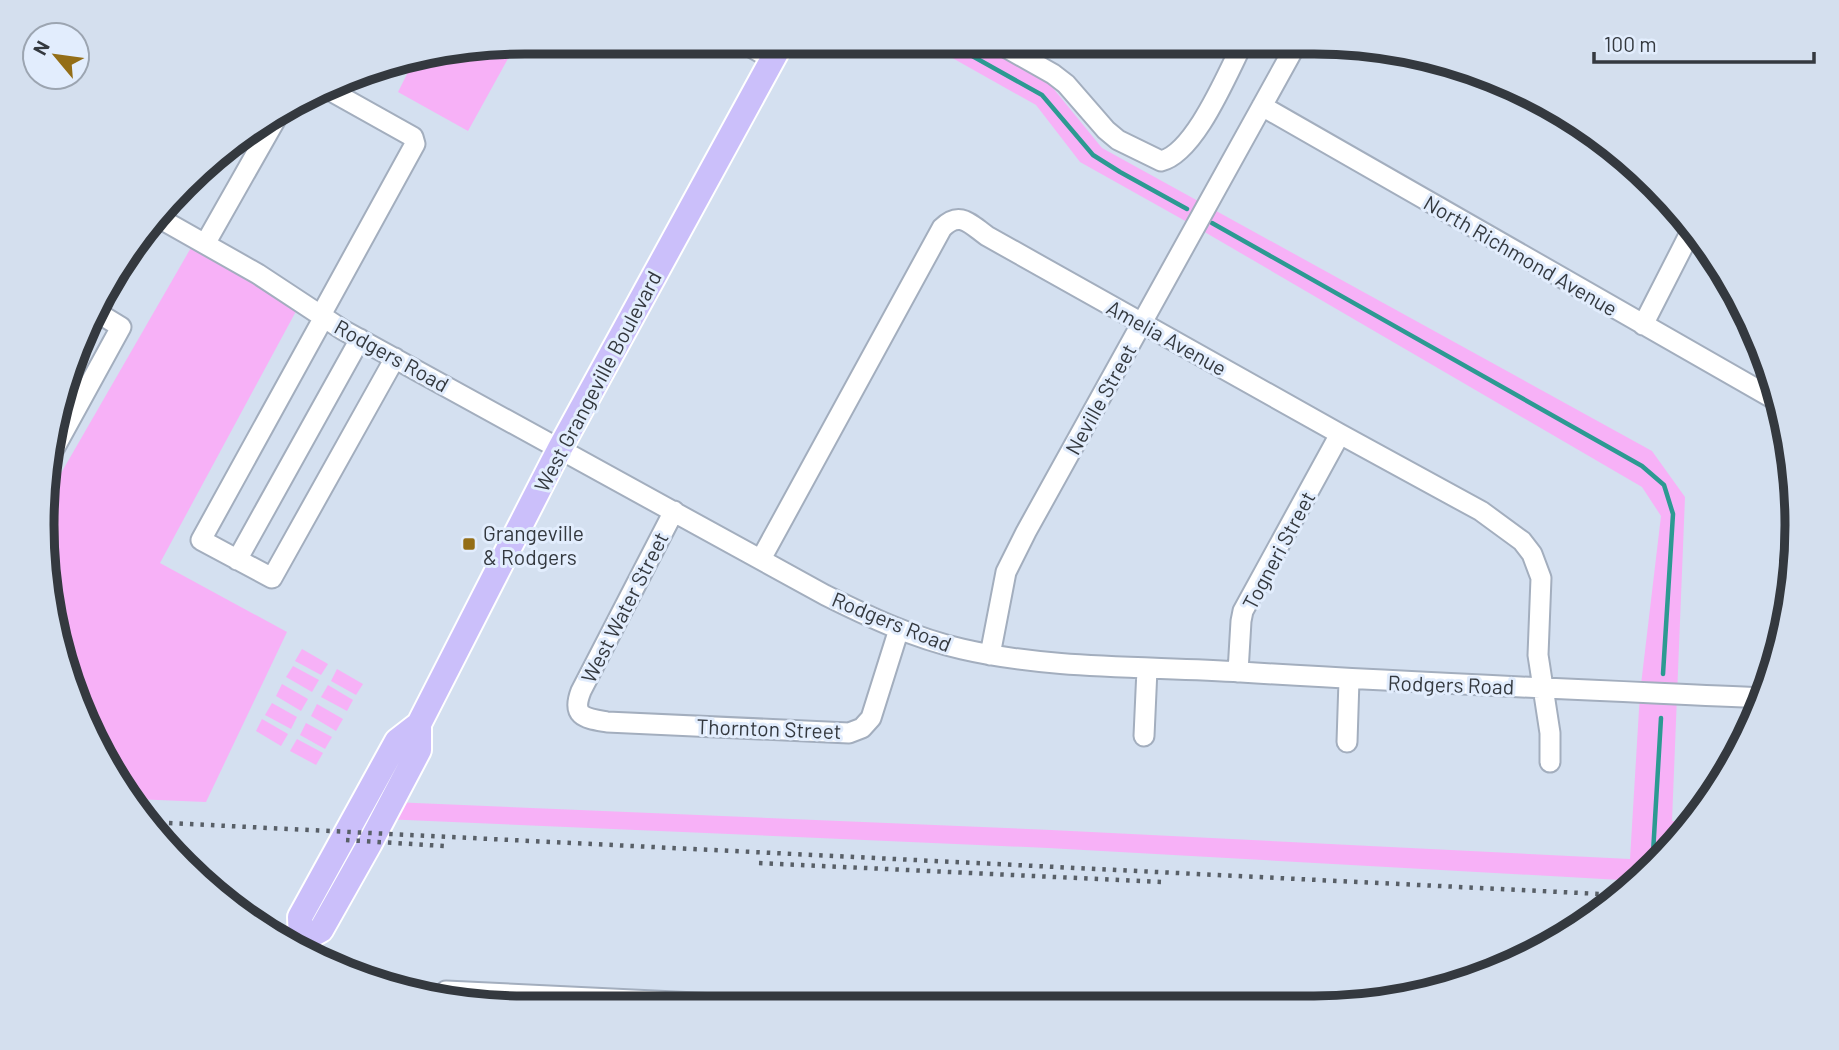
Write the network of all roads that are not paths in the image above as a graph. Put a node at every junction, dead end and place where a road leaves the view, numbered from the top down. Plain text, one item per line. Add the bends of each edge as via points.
1 (775, 54) edge
2 (1018, 54) edge
3 (1237, 54) edge
4 (1291, 54) edge
5 (336, 94) edge
6 (1262, 106) junction
7 (270, 130) edge
8 (165, 222) edge
9 (1687, 238) edge
10 (205, 244) junction
11 (103, 316) edge
12 (322, 316) junction
13 (1142, 323) junction
14 (1643, 325) junction
15 (360, 339) junction
16 (396, 358) junction
17 (1766, 395) edge
18 (63, 432) edge
19 (1340, 435) junction
20 (560, 448) junction
21 (674, 511) junction
22 (237, 559) junction
23 (761, 559) junction
24 (899, 629) junction
25 (990, 655) junction
26 (1147, 669) junction
27 (1238, 672) junction
28 (1349, 680) junction
29 (1542, 688) junction
30 (1752, 697) edge
31 (576, 704) joint
32 (1144, 737) dead end
33 (1347, 743) dead end
34 (1550, 762) dead end
35 (305, 941) edge

1 - 20 main road, West Grangeville Boulevard
2 - 3 street via 1066,84 1118,140 1161,161 1170,159 1193,138
4 - 6 street, Neville Street
5 - 12 street via 413,136 415,144
6 - 13 street, Neville Street
6 - 14 street, North Richmond Avenue
7 - 10 street
8 - 10 street, Rodgers Road
9 - 14 street
10 - 12 street, Rodgers Road
11 - 18 street via 121,327
12 - 15 street, Rodgers Road
12 - 22 street via 201,540
13 - 19 street, Amelia Avenue
13 - 23 street, Amelia Avenue via 965,221 950,220
13 - 25 street, Neville Street via 1006,572
14 - 17 street, North Richmond Avenue
15 - 16 street, Rodgers Road
15 - 22 street
16 - 20 street, Rodgers Road
16 - 22 street via 272,578
19 - 27 street, Togneri Street via 1243,611
19 - 29 street, Amelia Avenue via 1481,511 1532,554 1541,578 1538,656
20 - 21 street, Rodgers Road
20 - 35 main road, West Grangeville Boulevard via 419,724 419,750 321,930
21 - 23 street, Rodgers Road
21 - 31 street, West Water Street
23 - 24 street, Rodgers Road
24 - 25 street, Rodgers Road
24 - 31 street, Thornton Street via 871,718 849,733 607,722 588,719
25 - 26 street, Rodgers Road
26 - 27 street, Rodgers Road
26 - 32 street
27 - 28 street, Rodgers Road
28 - 29 street, Rodgers Road
28 - 33 street
29 - 30 street, Rodgers Road
29 - 34 street, Amelia Avenue

